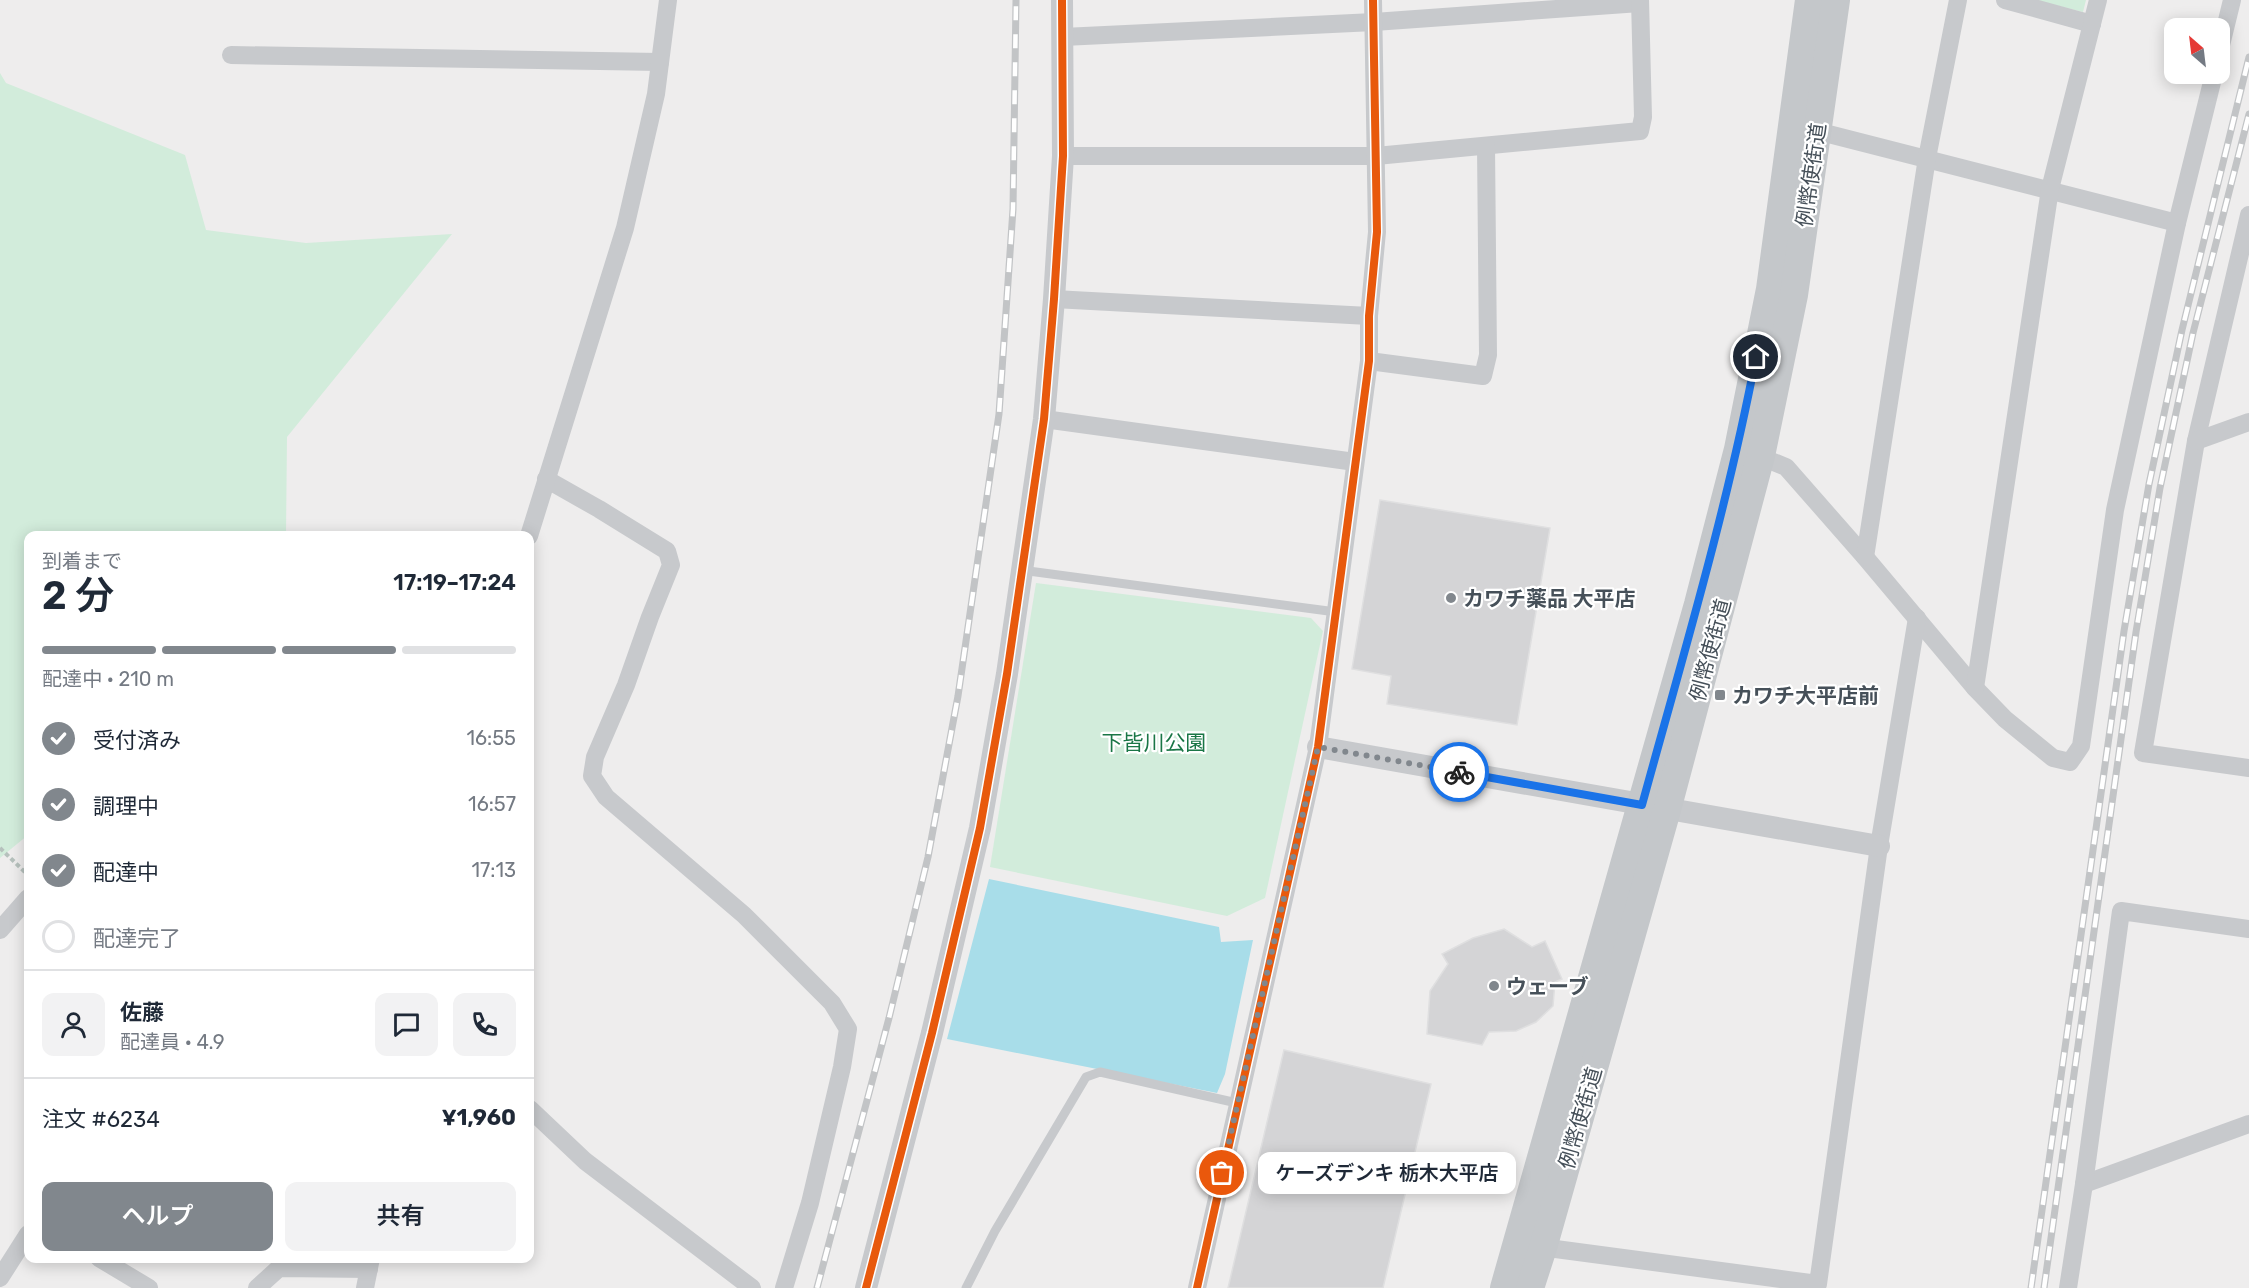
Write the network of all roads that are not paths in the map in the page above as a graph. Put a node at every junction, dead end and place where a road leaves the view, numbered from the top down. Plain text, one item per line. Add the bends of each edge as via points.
1 (668, 0) edge
2 (1062, 0) edge
3 (1373, 0) edge
4 (1809, 0) edge
5 (1836, 0) edge
6 (1958, 0) edge
7 (2005, 0) edge
8 (2098, 0) edge
9 (2232, 0) edge
10 (1640, 2) edge
11 (2228, 18) edge
12 (1374, 22) junction
13 (2092, 24) junction
14 (1063, 37) junction
15 (231, 55) dead end
16 (660, 62) junction
17 (2212, 84) edge
18 (1805, 128) junction
19 (1486, 146) junction
20 (1063, 156) junction
21 (1376, 156) junction
22 (1927, 158) junction
23 (2049, 189) junction
24 (2249, 215) edge
25 (2177, 223) junction
26 (2244, 254) edge
27 (1054, 299) junction
28 (1369, 316) junction
29 (1369, 361) junction
30 (1044, 419) junction
31 (2249, 422) edge
32 (2196, 441) junction
33 (1750, 453) junction
34 (1355, 462) junction
35 (546, 479) junction
36 (530, 531) edge
37 (1866, 557) junction
38 (1022, 570) junction
39 (1336, 612) junction
40 (1917, 618) junction
41 (1976, 688) junction
42 (1318, 747) junction
43 (2249, 768) edge
44 (1654, 807) junction
45 (1879, 846) junction
46 (24, 903) edge
47 (2249, 929) edge
48 (0, 930) edge
49 (1237, 1103) junction
50 (534, 1113) edge
51 (2249, 1124) edge
52 (2084, 1184) junction
53 (24, 1240) edge
54 (1530, 1246) junction
55 (107, 1263) edge
56 (370, 1264) edge
57 (0, 1278) edge
58 (1817, 1286) edge
59 (149, 1288) edge
60 (257, 1288) edge
61 (365, 1288) edge
62 (752, 1288) edge
63 (784, 1288) edge
64 (866, 1288) edge
65 (966, 1288) edge
66 (1197, 1288) edge
67 (1504, 1288) edge
68 (1530, 1288) edge
69 (2068, 1288) edge

1 - 16 street
2 - 14 street
3 - 12 street
4 - 18 main road, 例幣使街道
5 - 18 main road, 例幣使街道
6 - 22 street
7 - 13 street
8 - 13 street
9 - 11 street
10 - 12 street
10 - 19 street via 1640,131
12 - 14 street
12 - 21 street
13 - 23 street
14 - 20 street
15 - 16 street
16 - 35 street via 625,228
17 - 25 street
18 - 22 street
18 - 33 main road, 例幣使街道 via 1770,289
19 - 21 street
19 - 29 street via 1488,355 1483,376
20 - 21 street
20 - 27 street
21 - 28 street via 1377,232
22 - 23 street
22 - 37 street
23 - 25 street
23 - 41 street
24 - 26 street
25 - 41 street via 2115,510 2081,746 2070,762 2053,758 2005,719
26 - 32 street
27 - 28 street
27 - 30 street
28 - 29 street
29 - 34 street
30 - 34 street
30 - 38 street
31 - 32 street
32 - 43 street via 2143,753
33 - 37 street via 1786,467
33 - 44 main road, 例幣使街道 via 1698,604
34 - 39 street
35 - 36 street
35 - 63 street via 667,551 672,565 595,757 592,776 606,797 744,915 832,1003 848,1029 810,1203
37 - 40 street
38 - 39 lane
38 - 64 street via 981,828
39 - 42 street
40 - 41 street
40 - 45 street
42 - 44 street
42 - 49 street
44 - 45 street
44 - 54 main road, 例幣使街道
45 - 58 street
46 - 48 street
47 - 52 street via 2121,911
49 - 65 lane via 1100,1072 1086,1077
49 - 66 street
50 - 62 street via 585,1161
51 - 52 street
52 - 69 street
53 - 57 street
54 - 58 street
54 - 67 main road, 例幣使街道
54 - 68 main road, 例幣使街道
55 - 59 street
56 - 60 street via 279,1268
56 - 61 street

